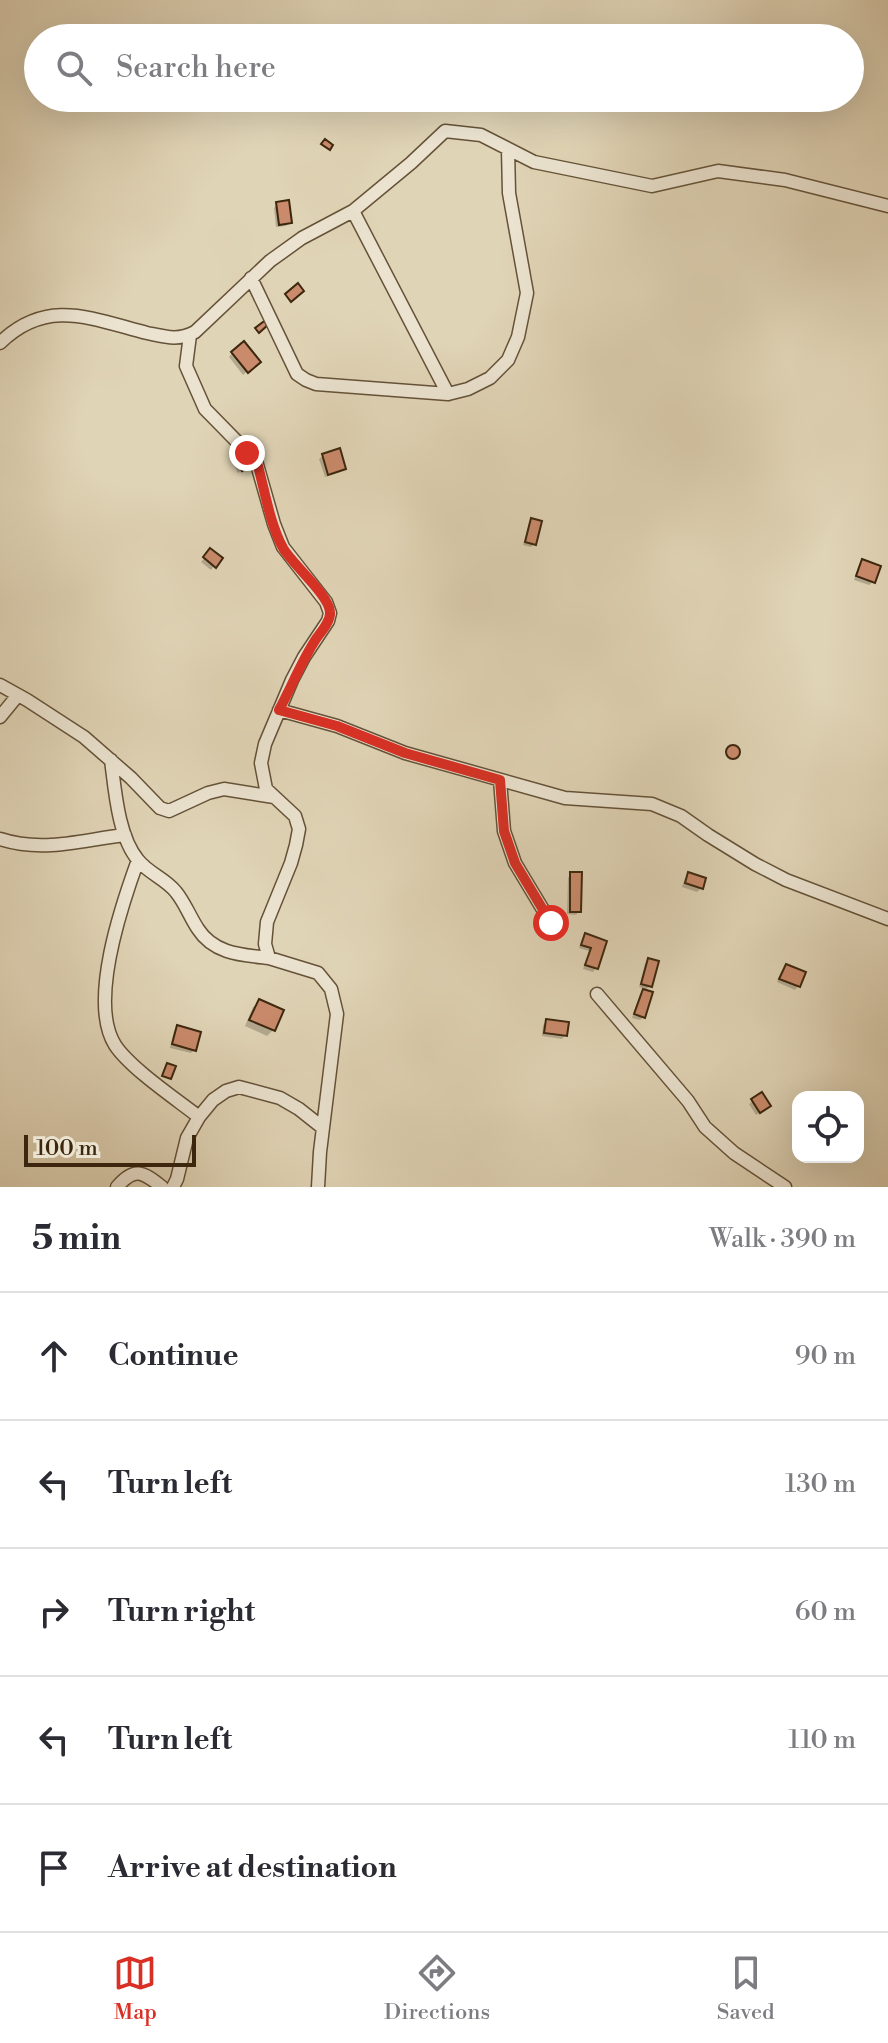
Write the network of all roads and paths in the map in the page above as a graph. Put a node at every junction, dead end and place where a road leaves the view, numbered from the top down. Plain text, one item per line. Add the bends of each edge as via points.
1 (508, 149) junction
2 (888, 206) edge
3 (353, 211) junction
4 (251, 278) junction
5 (190, 335) junction
6 (0, 343) edge
7 (448, 394) junction
8 (0, 685) edge
9 (18, 695) junction
10 (279, 710) junction
11 (0, 717) edge
12 (111, 760) junction
13 (500, 780) junction
14 (274, 797) junction
15 (125, 835) junction
16 (0, 839) edge
17 (138, 860) junction
18 (888, 919) edge
19 (551, 923) dead end
20 (269, 958) junction
21 (597, 994) dead end
22 (199, 1117) junction
23 (323, 1128) junction
24 (117, 1187) edge
25 (162, 1187) edge
26 (173, 1187) edge
27 (318, 1187) edge
28 (785, 1187) edge

1 - 2 street via 534,162 652,186 718,171 785,180
1 - 3 street via 481,135 445,131
1 - 7 street via 509,193 527,293 518,337 508,360 490,378
3 - 4 street via 302,238
3 - 7 street
4 - 5 street
4 - 7 street via 297,374 306,380
5 - 6 street via 181,339 85,317 50,315 32,319
5 - 10 street via 186,366 205,409 256,461 283,547 330,613
8 - 9 street
9 - 11 street
9 - 12 street
10 - 13 street
10 - 14 street via 261,763 266,789
12 - 14 street via 169,811 224,789
12 - 15 street
13 - 18 street via 565,798 652,804 786,880
13 - 19 street via 504,831 515,863
14 - 20 street via 295,816 299,829 267,922
15 - 16 street via 36,846
15 - 17 street
17 - 20 street via 175,890 209,942 236,954
17 - 22 street via 123,904 104,1008 114,1044 125,1057
20 - 23 street via 318,973 331,989 337,1014
21 - 28 street via 705,1127
22 - 23 street via 213,1100 239,1087 280,1098
22 - 26 street
23 - 27 street
24 - 25 street via 134,1173

